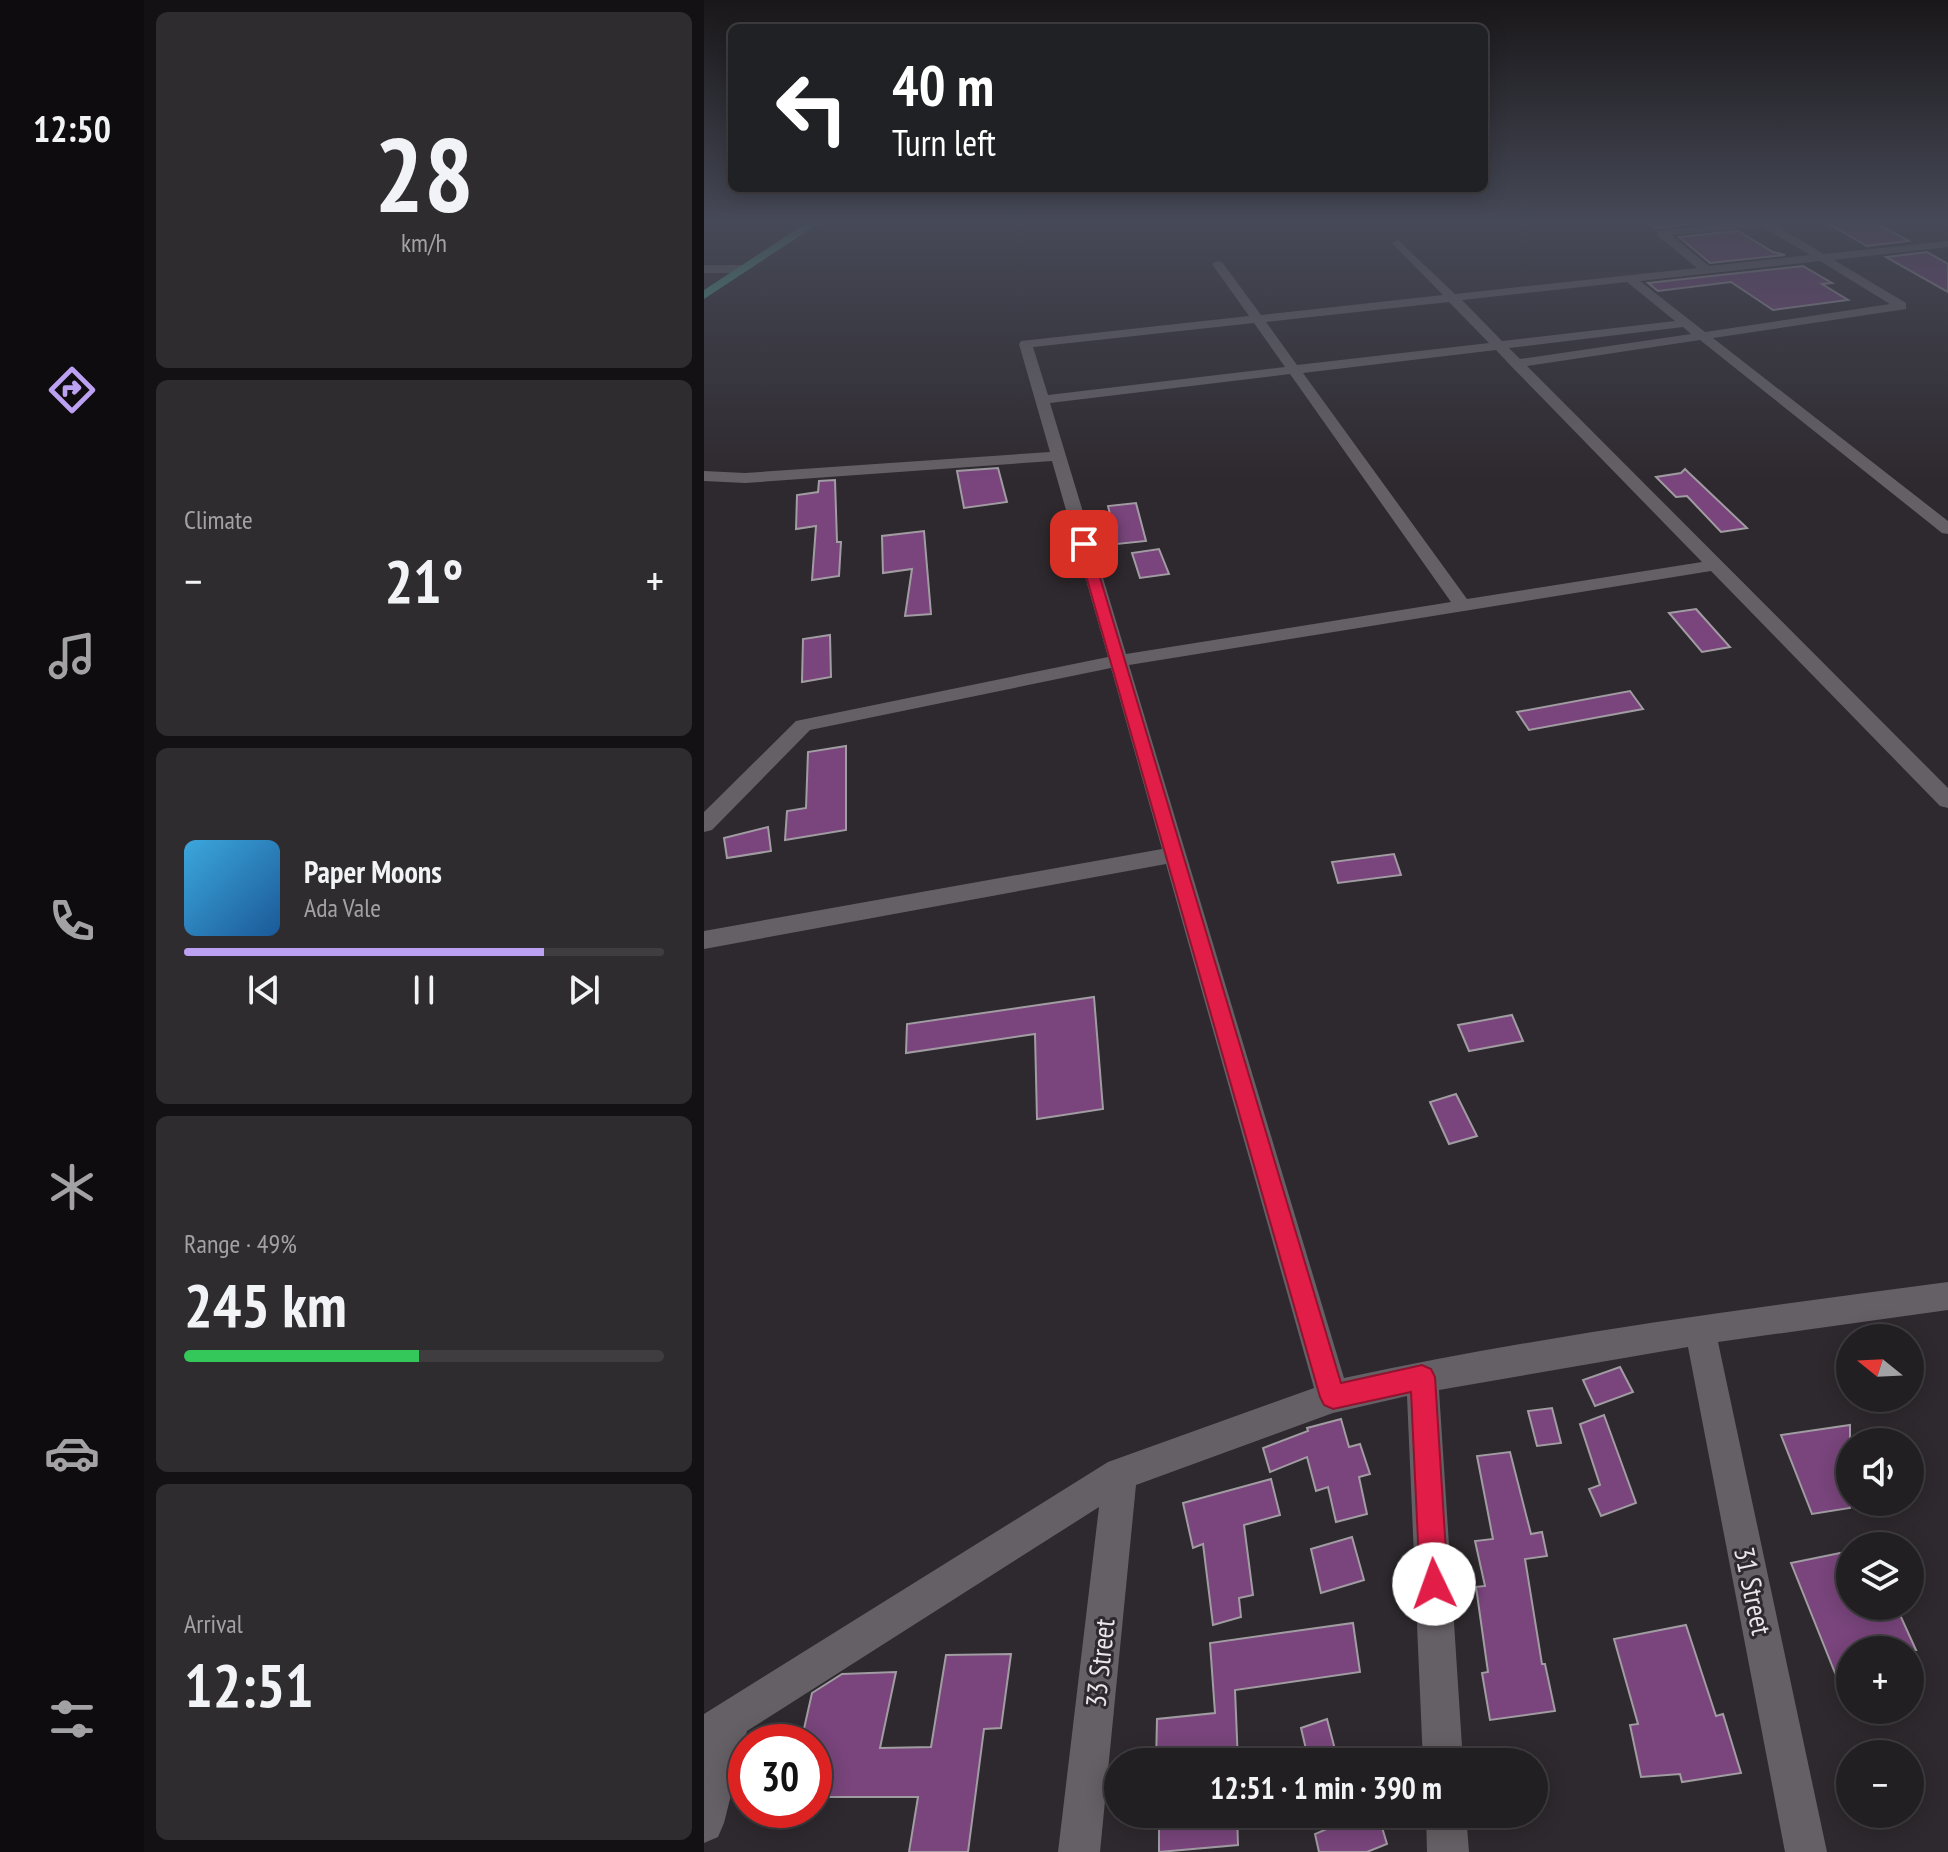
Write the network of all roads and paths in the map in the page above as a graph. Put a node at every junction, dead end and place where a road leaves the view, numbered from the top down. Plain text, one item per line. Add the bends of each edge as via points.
1 (1247, 306) edge
2 (1383, 306) edge
3 (1460, 306) edge
4 (1665, 306) edge
5 (1899, 306) edge
6 (1256, 320) junction
7 (1687, 323) junction
8 (1704, 337) junction
9 (1499, 346) junction
10 (1517, 364) junction
11 (1292, 370) junction
12 (1042, 400) junction
13 (1058, 456) junction
14 (704, 476) edge
15 (1948, 529) edge
16 (1715, 565) junction
17 (1462, 605) junction
18 (1118, 661) junction
19 (1948, 801) edge
20 (704, 825) edge
21 (1174, 855) junction
22 (704, 940) edge
23 (1948, 1296) edge
24 (1700, 1330) junction
25 (1422, 1377) junction
26 (1333, 1397) junction
27 (1120, 1474) junction
28 (718, 1727) edge
29 (1442, 1748) edge
30 (704, 1823) edge
31 (1447, 1828) edge
32 (1079, 1852) edge
33 (1448, 1852) edge
34 (1806, 1852) edge

1 - 6 street
2 - 6 street
3 - 9 street
4 - 7 street
5 - 8 street
6 - 11 street
6 - 12 street via 1026,344
7 - 8 street
7 - 9 street
8 - 10 street
8 - 15 street
9 - 10 street
9 - 11 street
10 - 16 street
11 - 12 street
11 - 17 street
12 - 13 street
13 - 14 street via 745,478
13 - 18 street
16 - 17 street
16 - 19 street
17 - 18 street
18 - 20 street via 803,725
18 - 21 street
21 - 22 street
21 - 26 street
23 - 24 street
24 - 25 street
24 - 34 street, 31 Street
25 - 26 street
25 - 29 street
26 - 27 street
27 - 28 street
27 - 32 street, 33 Street
28 - 30 street
31 - 33 street

